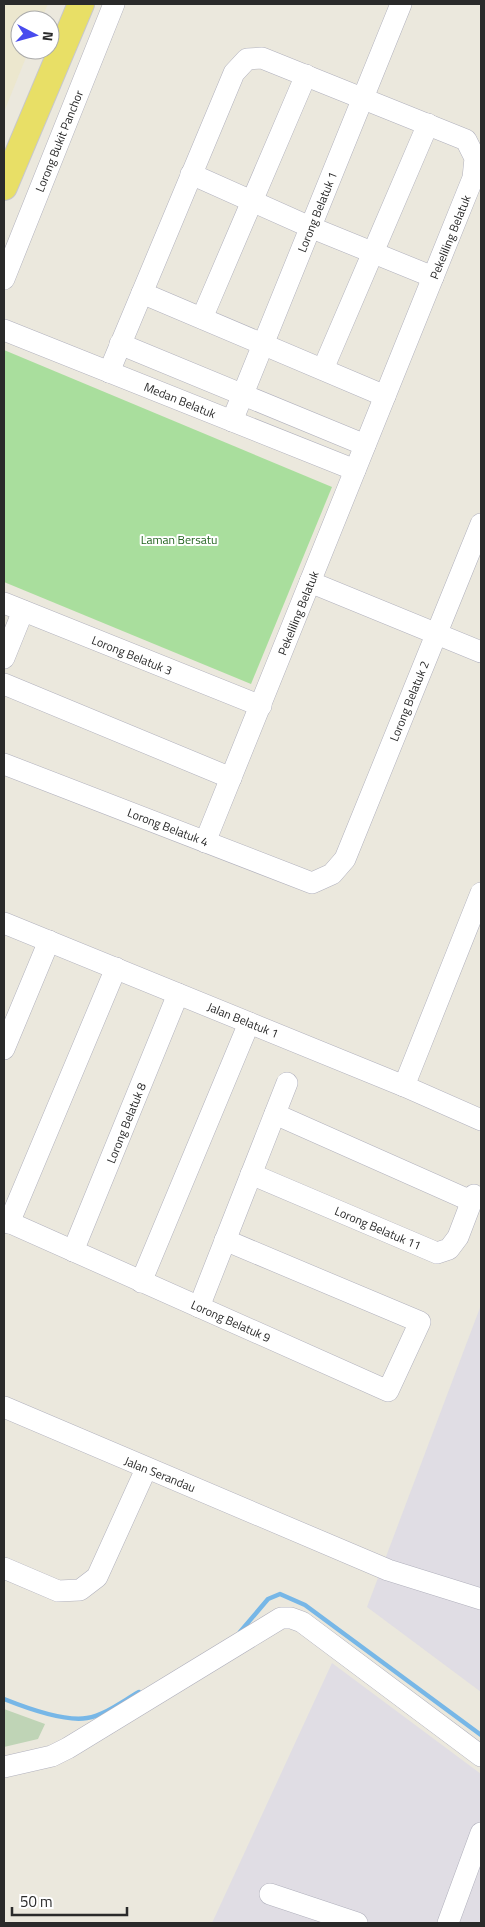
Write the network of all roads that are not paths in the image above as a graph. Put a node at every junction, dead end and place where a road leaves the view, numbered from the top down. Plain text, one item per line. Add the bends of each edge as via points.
1 (81, 4) edge
2 (114, 4) edge
3 (401, 4) edge
4 (306, 75) junction
5 (363, 98) junction
6 (428, 124) junction
7 (191, 174) junction
8 (4, 187) edge
9 (252, 201) junction
10 (310, 227) junction
11 (373, 252) junction
12 (433, 277) junction
13 (4, 279) edge
14 (142, 293) junction
15 (202, 318) junction
16 (4, 330) edge
17 (120, 344) junction
18 (263, 344) junction
19 (323, 369) junction
20 (109, 372) junction
21 (243, 394) junction
22 (386, 396) junction
23 (232, 421) junction
24 (365, 445) junction
25 (355, 470) junction
26 (481, 524) edge
27 (310, 582) junction
28 (13, 607) edge
29 (436, 634) junction
30 (481, 652) edge
31 (4, 658) edge
32 (4, 684) edge
33 (261, 706) junction
34 (4, 764) edge
35 (231, 778) junction
36 (205, 842) junction
37 (332, 874) joint
38 (481, 893) edge
39 (4, 923) edge
40 (49, 941) junction
41 (116, 968) junction
42 (178, 994) junction
43 (249, 1023) junction
44 (4, 1049) edge
45 (287, 1083) dead end
46 (404, 1086) junction
47 (275, 1114) junction
48 (481, 1120) edge
49 (251, 1174) junction
50 (6, 1222) edge
51 (225, 1240) junction
52 (74, 1252) junction
53 (141, 1282) junction
54 (198, 1307) junction
55 (4, 1407) edge
56 (146, 1469) junction
57 (4, 1568) edge
58 (481, 1599) edge
59 (481, 1756) edge
60 (4, 1768) edge
61 (481, 1833) edge
62 (270, 1894) dead end
63 (356, 1923) edge
64 (448, 1923) edge

1 - 8 main road
2 - 13 street, Lorong Bukit Panchor
3 - 5 street, Lorong Belatuk 1
4 - 5 street, Pekeliling Belatuk
4 - 7 street, Pekeliling Belatuk via 262,58 247,59 234,73
4 - 9 street
5 - 6 street, Pekeliling Belatuk
5 - 10 street, Lorong Belatuk 1
6 - 11 street
6 - 12 street, Pekeliling Belatuk via 466,140 476,158 473,178
7 - 9 street
7 - 14 street, Pekeliling Belatuk
9 - 10 street
9 - 15 street
10 - 11 street
10 - 18 street, Lorong Belatuk 1
11 - 12 street
11 - 19 street
12 - 22 street, Pekeliling Belatuk
14 - 15 street
14 - 17 street, Pekeliling Belatuk
15 - 18 street
16 - 20 street, Medan Belatuk
17 - 20 street, Pekeliling Belatuk
17 - 21 street
18 - 19 street
18 - 21 street, Lorong Belatuk 1
19 - 22 street
20 - 23 street, Medan Belatuk
21 - 23 street, Lorong Belatuk 1
21 - 24 street
22 - 24 street, Pekeliling Belatuk
23 - 25 street, Medan Belatuk
24 - 25 street, Pekeliling Belatuk
25 - 27 street, Pekeliling Belatuk
26 - 29 street, Lorong Belatuk 2
27 - 29 street
27 - 33 street, Pekeliling Belatuk
28 - 31 street
28 - 33 street, Lorong Belatuk 3
29 - 30 street
29 - 37 street, Lorong Belatuk 2 via 345,859
32 - 35 street
33 - 35 street, Pekeliling Belatuk
34 - 36 street, Lorong Belatuk 4
35 - 36 street, Pekeliling Belatuk
36 - 37 street, Lorong Belatuk 4 via 312,883
38 - 46 street
39 - 40 street, Jalan Belatuk 1
40 - 41 street, Jalan Belatuk 1
40 - 44 street
41 - 42 street, Jalan Belatuk 1
41 - 50 street
42 - 43 street, Jalan Belatuk 1
42 - 52 street, Lorong Belatuk 8
43 - 46 street, Jalan Belatuk 1
43 - 53 street
45 - 47 street
46 - 48 street, Jalan Belatuk 1
47 - 49 street
47 - 49 street, Lorong Belatuk 11 via 472,1198 458,1237 449,1249 437,1253
49 - 51 street
50 - 52 street, Lorong Belatuk 9
51 - 54 street
51 - 54 street, Lorong Belatuk 9 via 420,1322 388,1391
52 - 53 street, Lorong Belatuk 9
53 - 54 street, Lorong Belatuk 9
55 - 56 street, Jalan Serandau
56 - 57 street via 97,1577 80,1590 58,1591
56 - 58 street, Jalan Serandau via 318,1538 388,1570
59 - 60 street via 302,1622 281,1618 68,1748 52,1756
61 - 64 street
62 - 63 street

